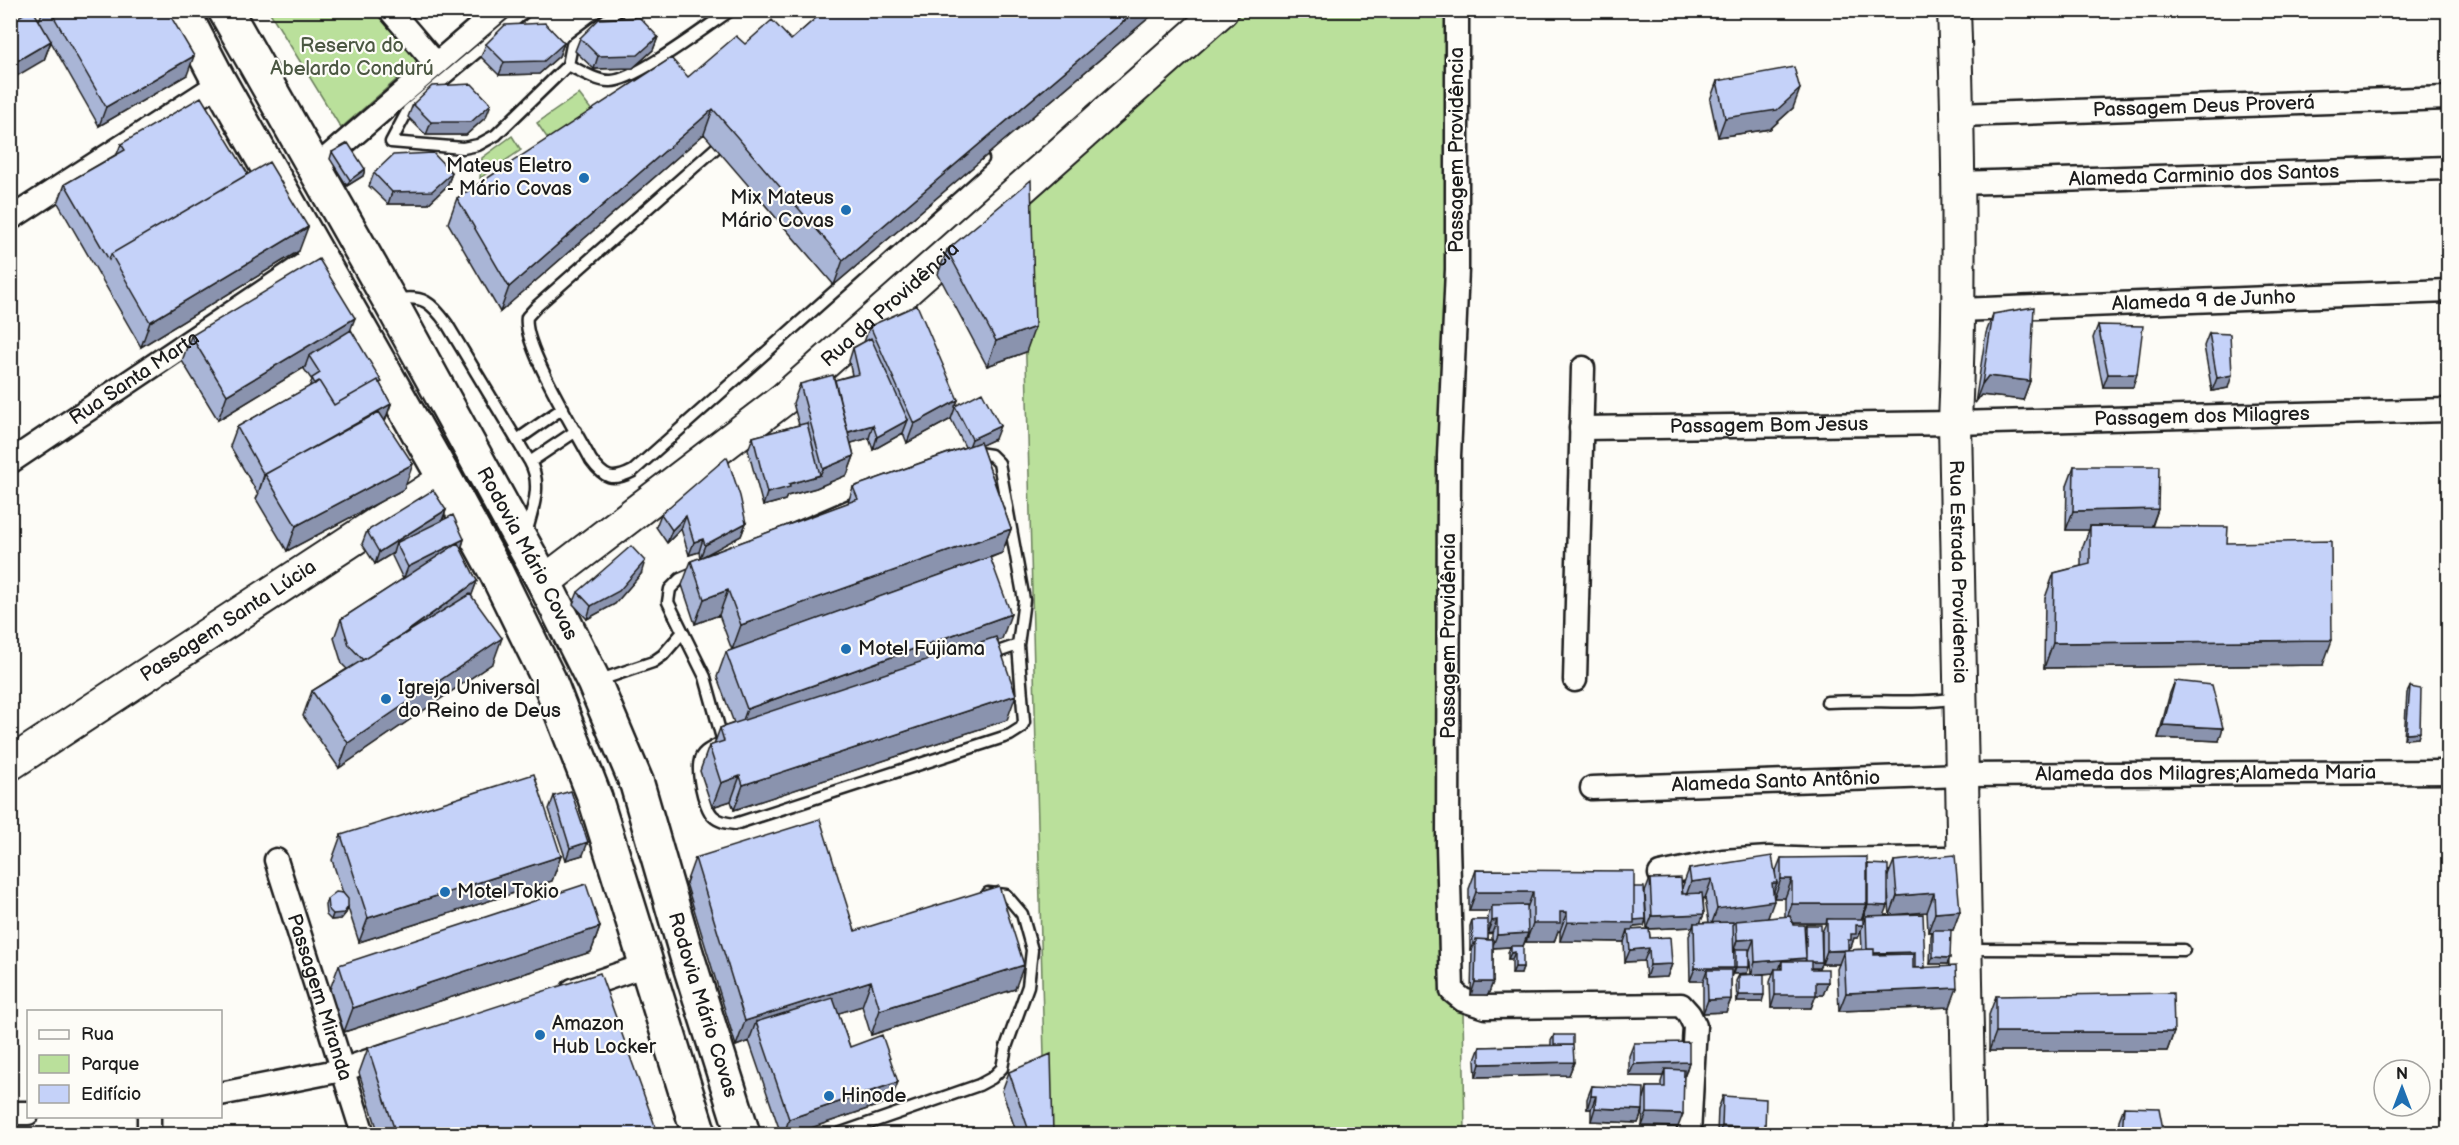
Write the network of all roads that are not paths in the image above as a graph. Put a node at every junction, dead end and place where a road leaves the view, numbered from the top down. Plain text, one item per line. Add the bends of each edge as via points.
1 (182, 10) edge
2 (225, 10) edge
3 (390, 10) edge
4 (499, 10) edge
5 (527, 10) edge
6 (619, 10) edge
7 (731, 10) edge
8 (1222, 10) edge
9 (1457, 10) edge
10 (1954, 10) edge
11 (436, 64) junction
12 (568, 65) junction
13 (220, 83) junction
14 (2448, 98) edge
15 (1958, 115) junction
16 (730, 135) edge
17 (988, 153) edge
18 (2448, 168) edge
19 (314, 169) junction
20 (1958, 183) junction
21 (10, 219) edge
22 (318, 255) junction
23 (2448, 291) edge
24 (390, 301) junction
25 (1960, 310) junction
26 (426, 368) junction
27 (1583, 368) dead end
28 (393, 386) junction
29 (563, 408) junction
30 (2448, 410) edge
31 (1955, 423) junction
32 (1581, 428) junction
33 (576, 431) junction
34 (517, 440) junction
35 (10, 462) edge
36 (530, 462) junction
37 (445, 479) junction
38 (505, 513) junction
39 (472, 527) junction
40 (523, 546) junction
41 (544, 582) junction
42 (682, 633) junction
43 (1018, 645) junction
44 (973, 660) edge
45 (1575, 680) dead end
46 (594, 682) junction
47 (1959, 698) junction
48 (1827, 702) dead end
49 (735, 738) edge
50 (723, 742) junction
51 (10, 764) edge
52 (2448, 772) edge
53 (1961, 775) junction
54 (1592, 788) dead end
55 (1964, 858) junction
56 (276, 860) dead end
57 (1659, 874) dead end
58 (975, 896) edge
59 (1966, 949) junction
60 (2184, 950) dead end
61 (646, 965) junction
62 (556, 996) edge
63 (410, 1046) edge
64 (342, 1070) junction
65 (222, 1095) edge
66 (10, 1113) edge
67 (27, 1113) edge
68 (149, 1118) edge
69 (149, 1134) edge
70 (363, 1134) edge
71 (699, 1134) edge
72 (743, 1134) edge
73 (838, 1134) edge
74 (1689, 1134) edge
75 (1969, 1134) edge

1 - 13 main road, Rodovia Mário Covas
2 - 19 main road, Rodovia Mário Covas
3 - 11 street
4 - 11 street
5 - 12 lane via 408,110 391,141 463,148 478,145 496,135
6 - 12 lane via 572,45
7 - 12 lane via 634,75 611,81
8 - 41 street, Rua da Providência via 785,398
9 - 74 street, Passagem Providência via 1457,269 1449,480 1448,845 1452,991 1463,1000 1485,1007 1681,1005 1695,1026
10 - 15 street, Rua Estrada Providencia
11 - 19 street
13 - 21 street
13 - 22 main road, Rodovia Mário Covas
14 - 15 street, Passagem Deus Proverá
15 - 20 street, Rua Estrada Providencia
16 - 29 lane via 528,317 531,345
17 - 33 lane via 633,471 620,478 608,477 599,470
18 - 20 street, Alameda Carminio dos Santos
19 - 24 main road, Rodovia Mário Covas
20 - 25 street, Rua Estrada Providencia
22 - 28 main road, Rodovia Mário Covas
22 - 35 street, Rua Santa Marta
23 - 25 street, Alameda 9 de Junho
24 - 26 main road, Rodovia Mário Covas
24 - 34 lane via 407,297 434,306
25 - 31 street, Rua Estrada Providencia
26 - 28 main road via 410,362 400,367 394,373
26 - 38 main road, Rodovia Mário Covas
27 - 32 street
28 - 37 main road, Rodovia Mário Covas
29 - 33 lane
29 - 34 lane
30 - 31 street, Passagem dos Milagres
31 - 32 street, Passagem Bom Jesus
31 - 47 street, Rua Estrada Providencia
32 - 45 street
33 - 36 lane
34 - 36 lane
36 - 40 lane via 537,473 537,491
37 - 39 main road, Rodovia Mário Covas
37 - 51 street, Passagem Santa Lúcia
38 - 39 main road via 498,529
38 - 40 main road, Rodovia Mário Covas
39 - 61 main road, Rodovia Mário Covas via 549,680 595,798
40 - 41 main road, Rodovia Mário Covas
41 - 46 main road, Rodovia Mário Covas
42 - 43 lane via 668,602 670,589 680,579 978,453 991,455 999,463 1024,600
42 - 46 lane via 653,662
42 - 50 lane via 705,677
43 - 44 lane
43 - 50 lane via 1024,722 1010,735 735,824 721,822 711,815 698,773 702,754
46 - 72 main road, Rodovia Mário Covas via 637,784
47 - 48 lane via 1914,703 1864,699
47 - 53 street, Rua Estrada Providencia
49 - 50 lane
52 - 53 street, Alameda dos Milagres;Alameda Maria
53 - 54 street, Alameda Santo Antônio
53 - 55 street, Rua Estrada Providencia
55 - 57 street via 1769,858 1723,861
55 - 59 street, Rua Estrada Providencia
56 - 64 street, Passagem Miranda
58 - 73 lane via 1006,895 1022,914 1032,950 1028,986 1002,1068 979,1085
59 - 60 lane
59 - 75 street, Rua Estrada Providencia
61 - 62 street
61 - 71 main road, Rodovia Mário Covas
63 - 64 street
64 - 65 street
64 - 70 street, Passagem Miranda
66 - 67 street
68 - 69 street

